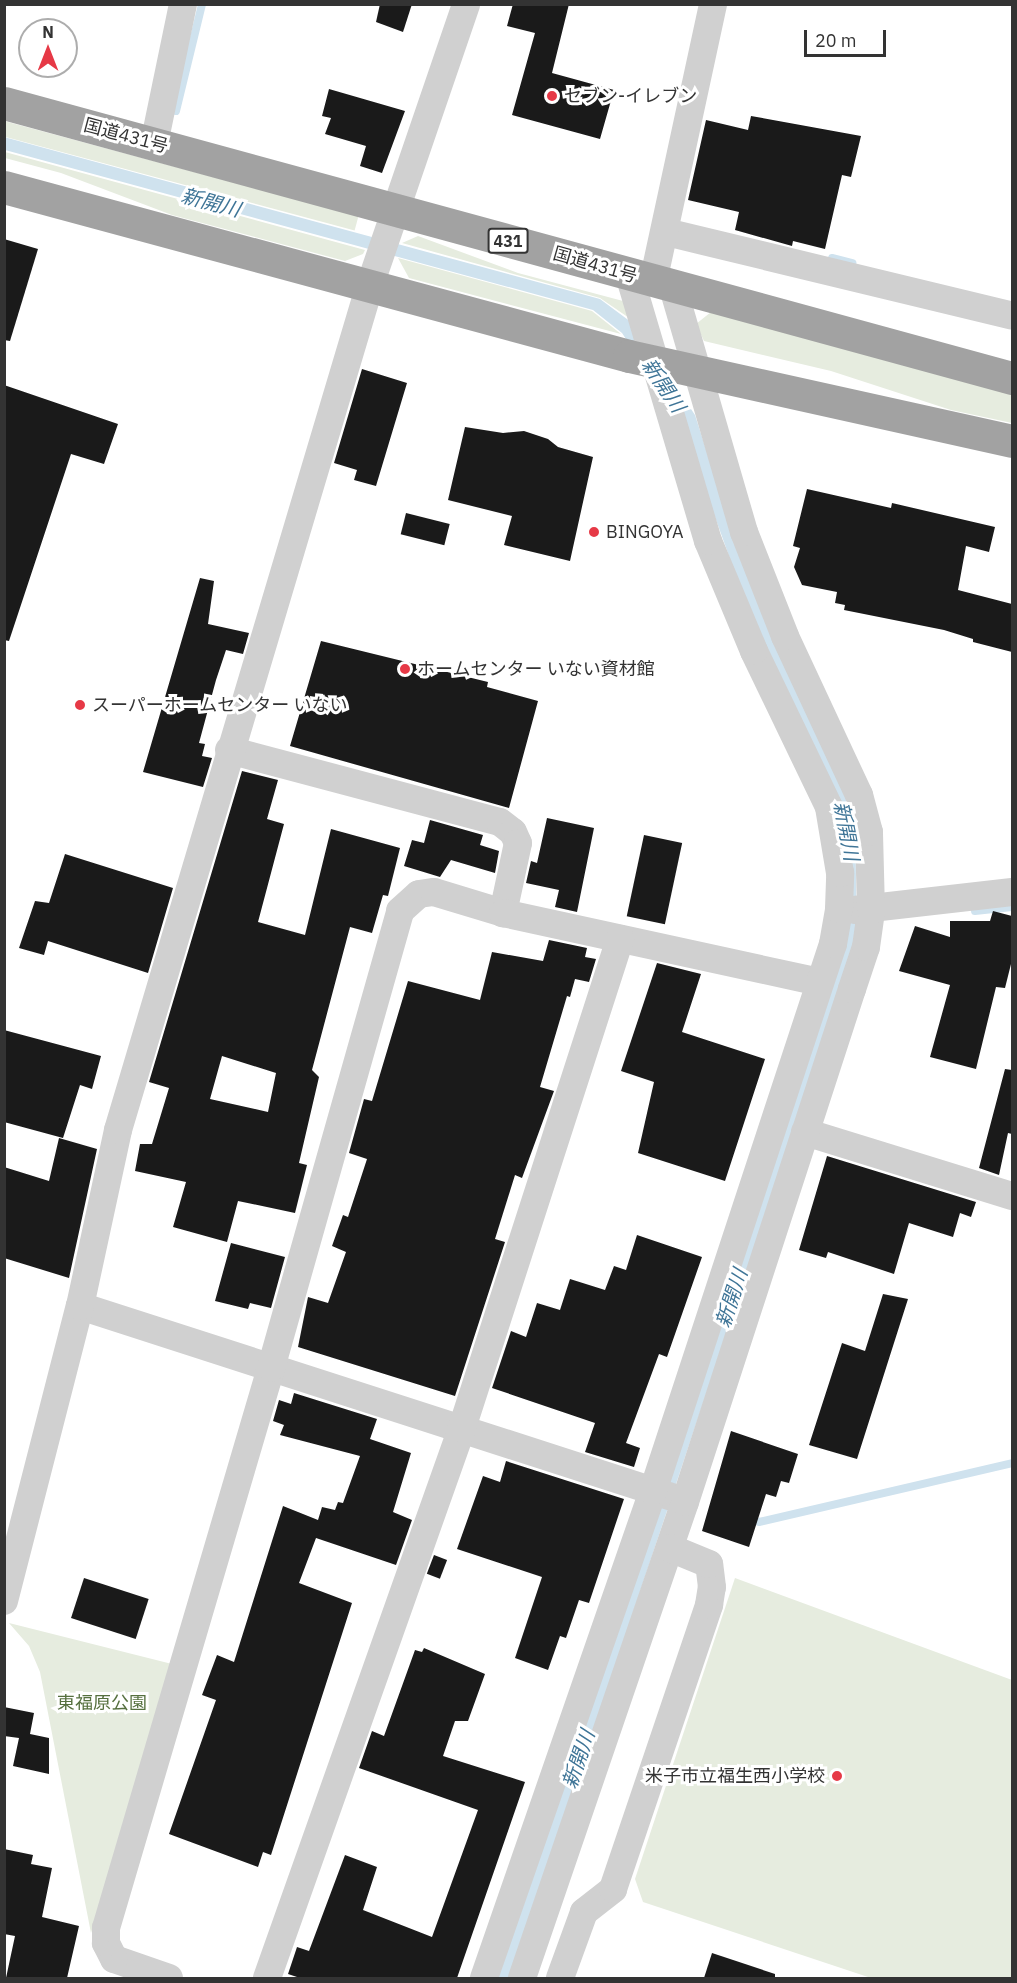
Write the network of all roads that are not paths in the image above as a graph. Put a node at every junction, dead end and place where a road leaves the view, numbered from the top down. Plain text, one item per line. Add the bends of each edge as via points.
1 (183, 4) edge
2 (466, 4) edge
3 (713, 4) edge
4 (4, 103) edge
5 (154, 144) junction
6 (4, 187) edge
7 (396, 214) junction
8 (666, 232) junction
9 (651, 281) junction
10 (370, 285) junction
11 (1012, 316) edge
12 (663, 364) junction
13 (1012, 378) edge
14 (1012, 441) edge
15 (770, 643) junction
16 (230, 750) junction
17 (1012, 892) edge
18 (854, 910) junction
19 (503, 913) junction
20 (620, 939) junction
21 (820, 982) junction
22 (805, 1132) junction
23 (1012, 1196) edge
24 (80, 1306) junction
25 (271, 1368) junction
26 (462, 1428) junction
27 (669, 1496) junction
28 (670, 1548) junction
29 (4, 1601) edge
30 (169, 1978) edge
31 (267, 1978) edge
32 (484, 1978) edge
33 (522, 1978) edge
34 (560, 1978) edge

1 - 5 street
2 - 7 street
3 - 8 street
4 - 5 highway, 国道431号 / 431
5 - 7 highway, 国道431号 / 431
6 - 10 highway
7 - 9 highway, 国道431号 / 431
7 - 10 street
8 - 9 street
8 - 11 street
9 - 12 street
9 - 12 street via 641,316
9 - 13 highway, 国道431号 / 431
10 - 12 highway
10 - 16 street
12 - 14 highway
12 - 15 street via 744,532
12 - 15 street via 670,420 708,541
15 - 18 street via 859,795 869,832
16 - 19 street via 500,822 513,832 518,843
16 - 24 street via 118,1130
17 - 18 street
18 - 21 street
18 - 22 street via 866,947
19 - 20 street
19 - 25 street via 434,892 419,894 399,911
20 - 21 street
20 - 26 street
21 - 27 street
22 - 23 street
22 - 27 street
24 - 25 street
24 - 29 street
25 - 26 street
25 - 30 street via 106,1928 106,1943 114,1959
26 - 27 street
26 - 31 street
27 - 28 street
27 - 32 street
28 - 33 street
28 - 34 street via 709,1564 709,1605 613,1889 584,1912

